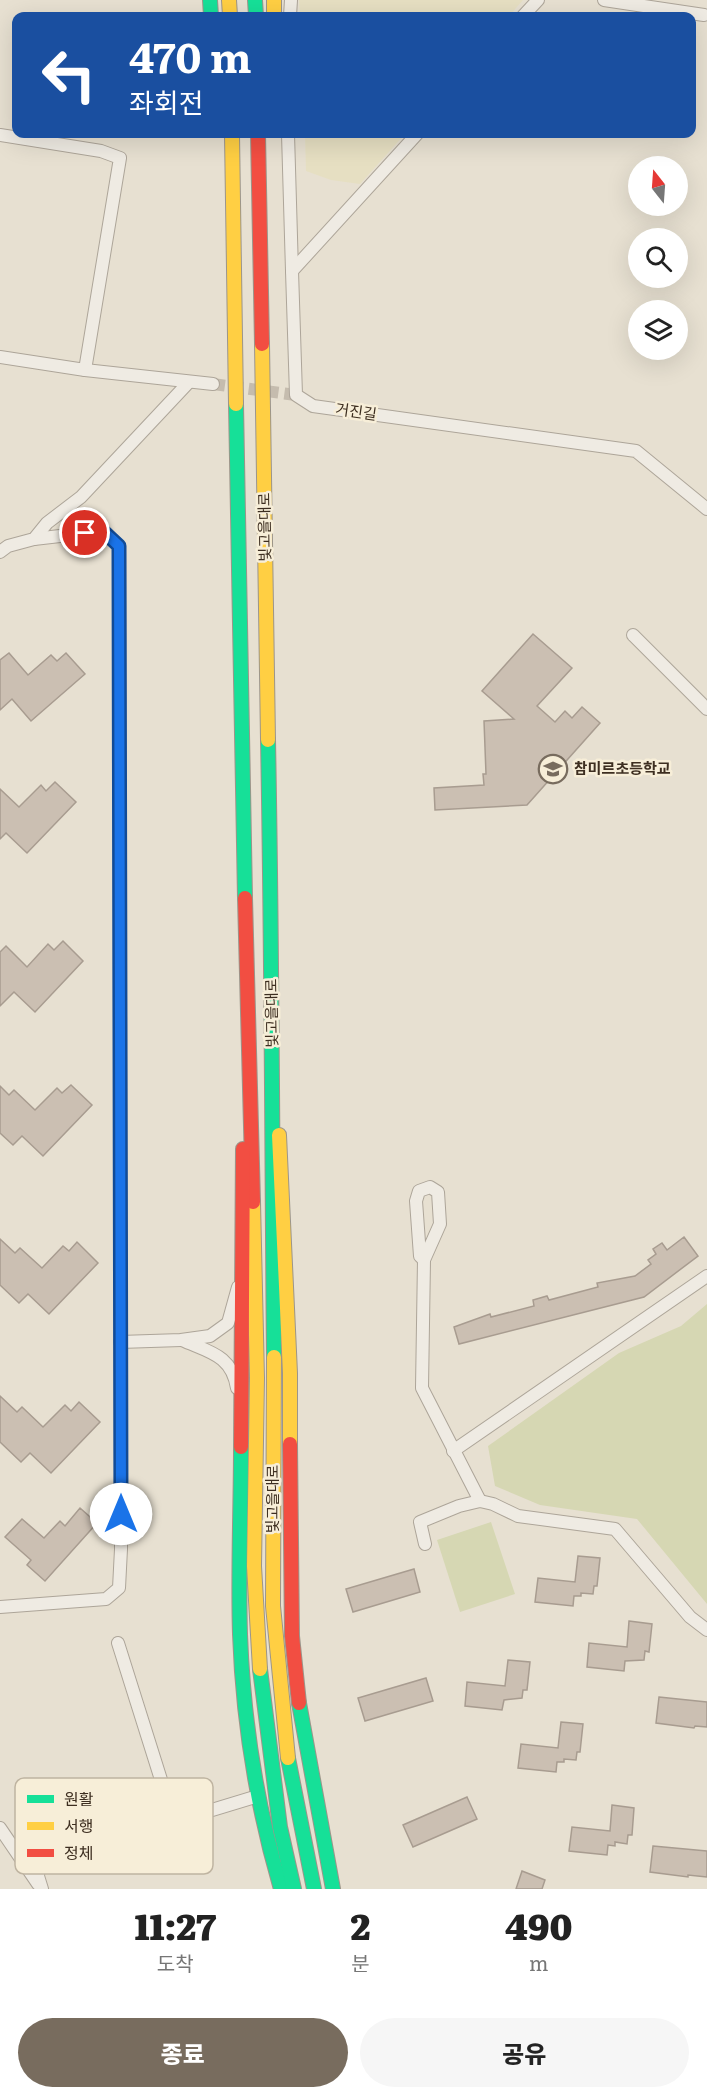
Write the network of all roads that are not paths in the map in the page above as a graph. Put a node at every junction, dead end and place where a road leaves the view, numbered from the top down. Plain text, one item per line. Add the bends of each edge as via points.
1 (538, 0) edge
2 (604, 0) edge
3 (527, 12) edge
4 (684, 12) edge
5 (696, 14) edge
6 (704, 15) dead end
7 (19, 138) edge
8 (222, 138) edge
9 (232, 138) edge
10 (258, 138) edge
11 (267, 138) edge
12 (288, 138) edge
13 (413, 138) edge
14 (259, 198) junction
15 (233, 200) junction
16 (292, 272) junction
17 (0, 357) edge
18 (85, 370) junction
19 (189, 382) junction
20 (213, 384) tunnel mouth
21 (707, 509) edge
22 (34, 539) junction
23 (0, 552) edge
24 (633, 635) dead end
25 (707, 709) edge
26 (274, 1093) junction
27 (249, 1094) junction
28 (424, 1260) junction
29 (242, 1274) junction
30 (707, 1276) edge
31 (181, 1340) junction
32 (120, 1342) junction
33 (241, 1418) junction
34 (453, 1451) junction
35 (480, 1502) junction
36 (425, 1544) dead end
37 (0, 1607) edge
38 (707, 1630) edge
39 (118, 1643) dead end
40 (160, 1778) edge
41 (258, 1796) junction
42 (213, 1809) edge
43 (0, 1828) edge
44 (324, 1843) junction
45 (15, 1850) edge
46 (269, 1854) junction
47 (31, 1874) edge
48 (38, 1874) edge
49 (41, 1889) edge
50 (274, 1889) edge
51 (281, 1889) edge
52 (294, 1889) edge
53 (314, 1889) edge
54 (333, 1889) edge
55 (342, 1889) edge

1 - 3 street
2 - 4 street
5 - 6 street
7 - 18 street via 101,151 120,158
8 - 15 main road
9 - 15 main road, 빛고을대로
10 - 14 main road, 빛고을대로
11 - 14 main road
12 - 16 street
13 - 16 street
14 - 26 main road, 빛고을대로
15 - 27 main road, 빛고을대로
16 - 21 street, 거진길 via 296,395 313,406 636,451
17 - 18 street
18 - 19 street
19 - 20 street
19 - 22 street via 81,497 47,523
22 - 23 street
22 - 32 street via 103,531 119,546
24 - 25 street
26 - 44 main road via 281,1158 290,1373 292,1636 300,1711
26 - 53 main road, 빛고을대로 via 270,1159 275,1637 297,1823
27 - 29 main road via 242,1161
27 - 52 main road, 빛고을대로 via 256,1354 256,1641 280,1827
28 - 28 street via 440,1224 440,1199 430,1187 419,1191 416,1201 420,1256
28 - 34 street via 422,1388
29 - 31 street via 228,1323 210,1336
29 - 33 main road
30 - 34 street
31 - 32 street
31 - 33 street via 225,1359 235,1377
32 - 37 street via 118,1588 106,1599
33 - 41 main road via 240,1634
34 - 35 street
35 - 36 street via 420,1522
35 - 38 street via 527,1518 615,1529 690,1617
39 - 40 street
41 - 42 street
41 - 46 main road
43 - 45 street
44 - 54 main road
44 - 55 main road
46 - 50 main road
46 - 51 main road
47 - 49 street
48 - 49 street

